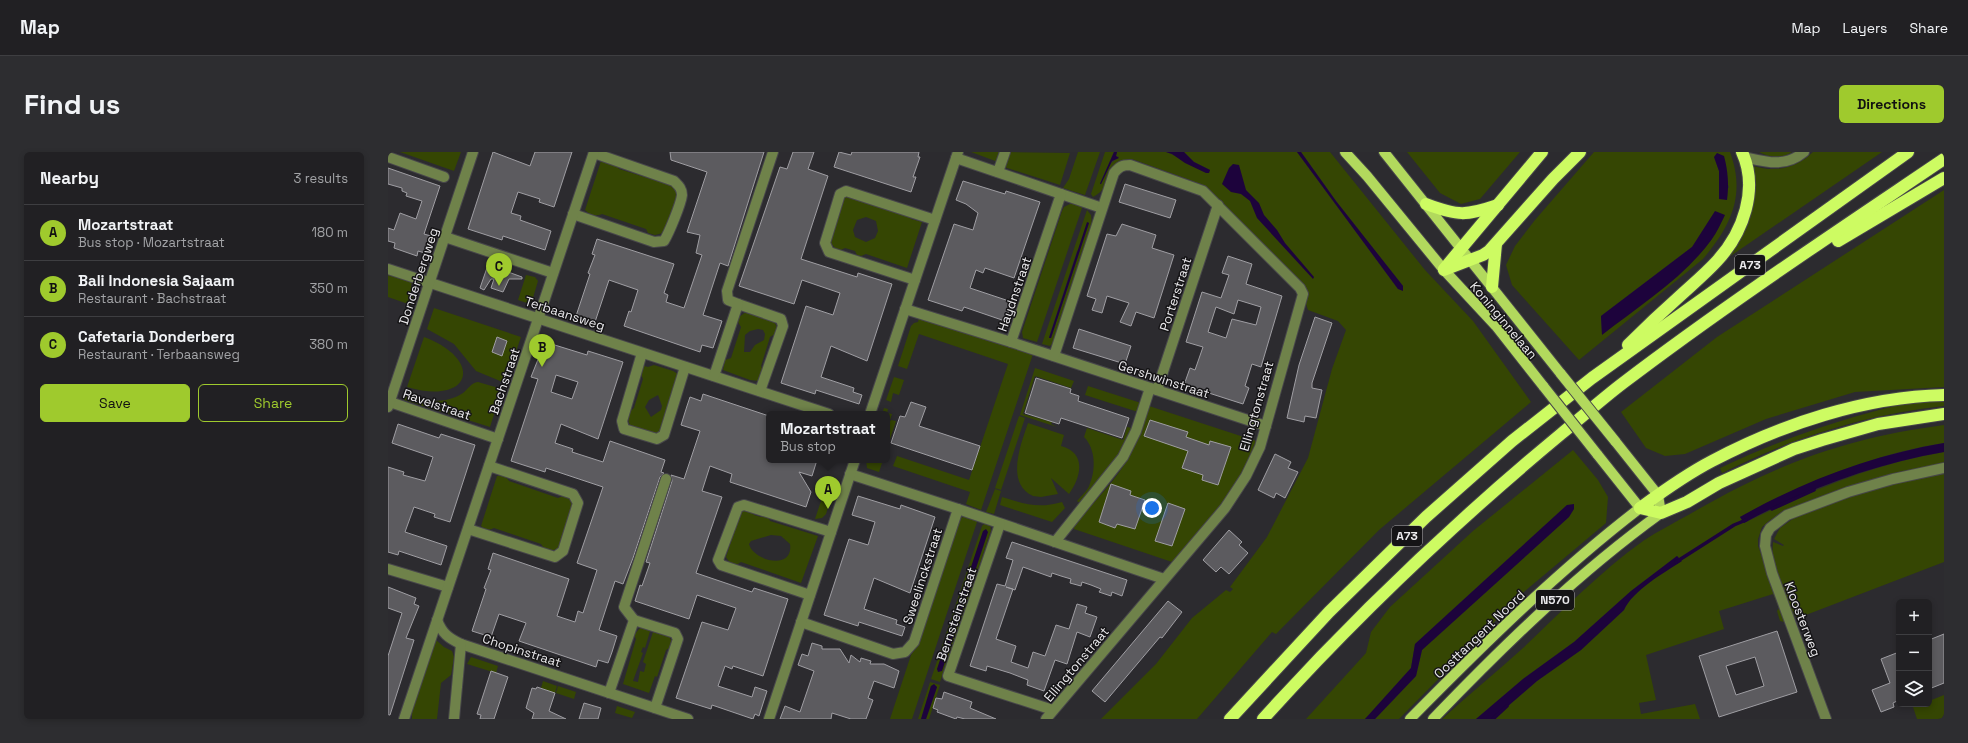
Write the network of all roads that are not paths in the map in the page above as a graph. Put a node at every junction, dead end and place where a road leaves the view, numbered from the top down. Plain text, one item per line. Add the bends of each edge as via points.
1 (473, 152) edge
2 (594, 152) edge
3 (774, 152) edge
4 (1005, 152) edge
5 (1345, 152) edge
6 (1384, 152) edge
7 (1542, 152) edge
8 (1580, 152) edge
9 (1804, 152) edge
10 (1908, 152) edge
11 (957, 155) edge
12 (1743, 155) edge
13 (388, 157) edge
14 (1944, 159) edge
15 (998, 172) junction
16 (444, 177) dead end
17 (1944, 178) edge
18 (1061, 194) junction
19 (1426, 204) junction
20 (1218, 205) junction
21 (1498, 205) junction
22 (1102, 208) junction
23 (573, 214) junction
24 (935, 220) junction
25 (445, 237) junction
26 (1496, 244) junction
27 (1462, 249) junction
28 (1470, 260) junction
29 (388, 269) edge
30 (1444, 270) junction
31 (553, 273) junction
32 (915, 280) junction
33 (430, 283) junction
34 (1492, 287) junction
35 (1737, 300) junction
36 (738, 304) junction
37 (906, 309) junction
38 (538, 318) junction
39 (1012, 342) junction
40 (642, 353) junction
41 (1054, 356) junction
42 (685, 367) junction
43 (714, 376) junction
44 (1592, 378) junction
45 (1153, 389) junction
46 (760, 391) junction
47 (1944, 395) edge
48 (389, 405) edge
49 (820, 411) edge
50 (871, 411) edge
51 (1944, 414) edge
52 (1266, 426) junction
53 (498, 439) junction
54 (854, 463) edge
55 (489, 466) junction
56 (1944, 468) edge
57 (850, 474) junction
58 (666, 479) dead end
59 (1658, 495) junction
60 (1640, 508) junction
61 (958, 510) junction
62 (1661, 513) junction
63 (1000, 524) junction
64 (468, 529) junction
65 (831, 532) junction
66 (1055, 542) junction
67 (388, 569) edge
68 (1164, 579) junction
69 (448, 588) junction
70 (810, 595) junction
71 (437, 620) junction
72 (634, 620) junction
73 (801, 622) junction
74 (461, 644) junction
75 (609, 693) junction
76 (655, 708) junction
77 (1053, 710) junction
78 (404, 719) edge
79 (454, 719) edge
80 (688, 719) edge
81 (769, 719) edge
82 (1046, 719) edge
83 (1230, 719) edge
84 (1263, 719) edge
85 (1410, 719) edge
86 (1433, 719) edge
87 (1826, 719) edge

1 - 25 street, Donderbergweg
2 - 23 street, Bachstraat
2 - 23 street, Bachstraat via 674,181 680,187 682,195 664,241 654,242
3 - 36 street via 727,291 728,300
4 - 15 street
5 - 30 main road, Koninginnelaan
6 - 19 main road, Koninginnelaan
7 - 21 highway
8 - 26 highway
9 - 12 street via 1784,163
10 - 44 highway, A73
11 - 15 street
11 - 24 street
12 - 44 highway, A73 via 1749,177 1748,199 1740,227 1726,249 1717,261
13 - 16 street
14 - 35 highway, A73
15 - 18 street
17 - 35 highway, A73
18 - 22 street
18 - 39 street, Haydnstraat
19 - 21 highway via 1454,214 1473,213
19 - 27 main road, Koninginnelaan
20 - 22 street, Ellingtonstraat via 1198,189 1130,165 1121,166 1114,173
20 - 45 street, Porterstraat
20 - 52 street, Ellingtonstraat via 1303,294
21 - 27 highway
22 - 41 street
23 - 31 street, Bachstraat
24 - 32 street
24 - 32 street via 846,191 840,194 825,243 829,252
25 - 31 street
25 - 33 street, Donderbergweg
26 - 28 highway via 1483,255
26 - 34 highway
27 - 28 main road, Koninginnelaan
27 - 30 highway
28 - 30 highway
28 - 34 main road, Koninginnelaan
29 - 33 street, Terbaansweg
30 - 60 main road, Koninginnelaan, bridge via 1496,326
31 - 38 street, Bachstraat
32 - 37 street
33 - 38 street, Terbaansweg
33 - 48 street, Donderbergweg
34 - 59 main road, Koninginnelaan, bridge
35 - 84 highway, A73 via 1622,384 1459,521 1365,611
36 - 43 street
36 - 46 street via 781,319 783,326
37 - 39 street, Haydnstraat
37 - 50 street
38 - 40 street, Terbaansweg
38 - 53 street, Bachstraat
39 - 41 street, Gershwinstraat
40 - 42 street, Terbaansweg
40 - 42 street via 622,421 624,429 657,440 664,435
41 - 45 street, Gershwinstraat
42 - 43 street, Terbaansweg
43 - 46 street, Terbaansweg
44 - 83 highway, A73 via 1512,442 1426,517 1329,612
45 - 52 street, Gershwinstraat
45 - 66 street, Porterstraat via 1123,457
46 - 49 street, Terbaansweg
47 - 59 highway via 1909,398 1851,409 1778,431 1710,462
48 - 53 street, Ravelstraat
51 - 62 highway via 1878,424 1794,449
52 - 68 street, Ellingtonstraat via 1253,463 1233,497
53 - 55 street, Bachstraat
54 - 57 street
55 - 64 street, Bachstraat
55 - 64 street via 573,494 578,503 563,551 555,557
56 - 87 street, Kloosterweg via 1848,492 1788,515 1766,534 1764,546 1772,573
57 - 61 street
57 - 65 street
58 - 72 street via 624,607
59 - 60 highway
59 - 62 main road, Koninginnelaan
60 - 62 highway
60 - 85 main road, Oosttangent Noord / N570 via 1561,573
61 - 63 street
61 - 73 street, Sweelinckstraat via 914,642 905,652 893,654
62 - 86 main road, Oosttangent Noord / N570 via 1592,565 1455,694
63 - 66 street
63 - 77 street, Bernsteinstraat via 948,676
64 - 69 street, Bachstraat
65 - 70 street
65 - 70 street via 744,505 738,507 718,560 721,565
66 - 68 street
67 - 69 street
68 - 77 street, Ellingtonstraat
69 - 71 street, Bachstraat
70 - 73 street
71 - 74 street, Chopinstraat via 449,639
71 - 78 street, Bachstraat
72 - 75 street
72 - 76 street via 675,633 678,639
73 - 81 street
74 - 75 street, Chopinstraat
74 - 79 street
75 - 76 street, Chopinstraat
76 - 80 street, Chopinstraat
77 - 82 street, Ellingtonstraat

